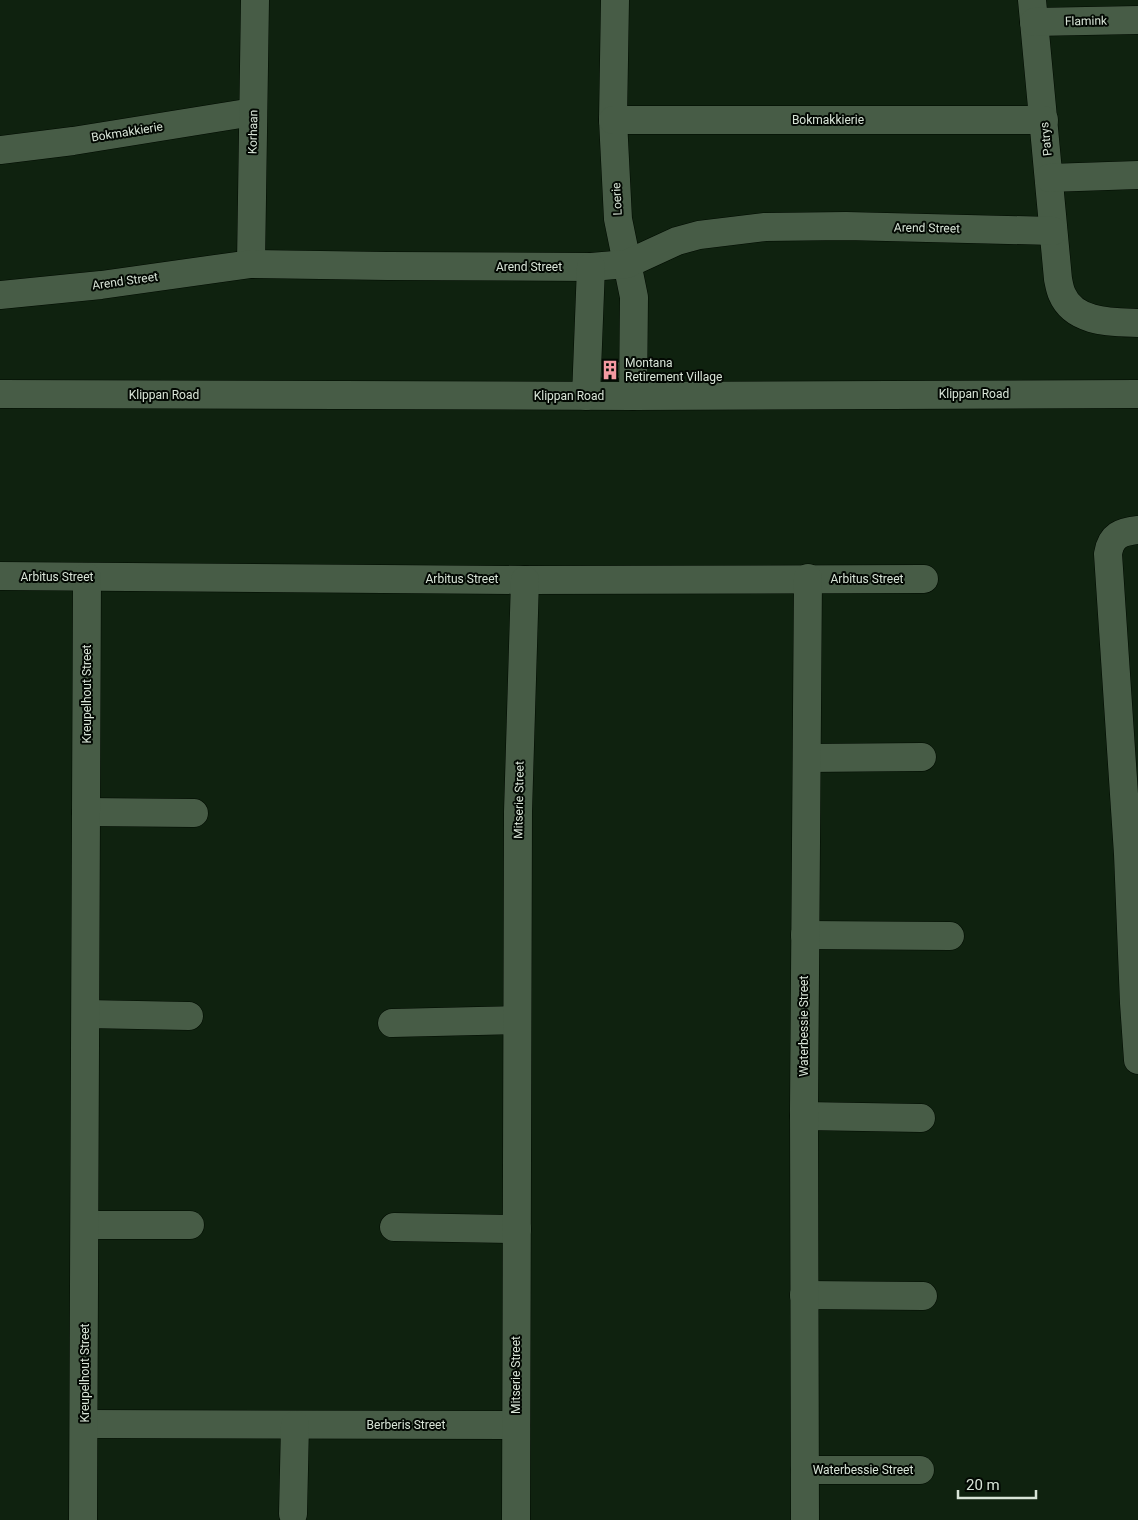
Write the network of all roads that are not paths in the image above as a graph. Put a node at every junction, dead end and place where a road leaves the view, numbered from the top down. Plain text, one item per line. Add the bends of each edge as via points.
1 (255, 0) edge
2 (615, 0) edge
3 (1033, 11) edge
4 (1138, 20) edge
5 (253, 112) junction
6 (613, 120) junction
7 (1044, 120) junction
8 (0, 150) edge
9 (1138, 175) edge
10 (1049, 178) junction
11 (1053, 231) junction
12 (251, 264) junction
13 (627, 264) junction
14 (591, 267) junction
15 (0, 295) edge
16 (1138, 323) edge
17 (0, 394) edge
18 (1138, 394) edge
19 (586, 396) junction
20 (633, 396) junction
21 (1138, 530) edge
22 (0, 576) edge
23 (87, 577) junction
24 (808, 578) junction
25 (924, 579) dead end
26 (526, 580) junction
27 (1128, 688) edge
28 (922, 757) dead end
29 (807, 758) junction
30 (86, 812) junction
31 (194, 813) dead end
32 (1133, 854) edge
33 (805, 935) junction
34 (950, 936) dead end
35 (1136, 1003) edge
36 (86, 1014) junction
37 (189, 1016) dead end
38 (518, 1020) junction
39 (392, 1023) dead end
40 (1138, 1060) edge
41 (804, 1116) junction
42 (921, 1118) dead end
43 (86, 1225) junction
44 (190, 1225) dead end
45 (394, 1227) dead end
46 (517, 1229) junction
47 (804, 1295) junction
48 (923, 1296) dead end
49 (84, 1424) junction
50 (295, 1425) junction
51 (516, 1425) junction
52 (805, 1470) junction
53 (920, 1470) dead end
54 (293, 1514) dead end
55 (83, 1520) edge
56 (516, 1520) edge
57 (805, 1520) edge

1 - 5 street, Korhaan
2 - 6 street, Loerie
3 - 4 street, Flamink
3 - 7 street, Patrys
5 - 8 street, Bokmakkierie
5 - 12 street, Korhaan
6 - 7 street, Bokmakkierie
6 - 13 street, Loerie via 618,219
7 - 10 street, Patrys
9 - 10 street
10 - 11 street, Patrys
11 - 13 street, Arend Street via 765,227 699,235 677,241
11 - 16 street, Patrys via 1058,279 1069,305 1084,316 1108,322
12 - 14 street, Arend Street
12 - 15 street, Arend Street
13 - 14 street, Arend Street
13 - 20 street, Loerie via 634,297
14 - 19 street
17 - 19 street, Klippan Road
18 - 20 street, Klippan Road
19 - 20 street, Klippan Road
21 - 27 street via 1119,534 1110,544 1108,554
22 - 23 street, Arbitus Street
23 - 26 street, Arbitus Street
23 - 30 street, Kreupelhout Street
24 - 25 street, Arbitus Street
24 - 26 street, Arbitus Street
24 - 29 street, Waterbessie Street
26 - 38 street, Mitserie Street via 518,812
27 - 32 street
28 - 29 street
29 - 33 street, Waterbessie Street
30 - 31 street
30 - 36 street, Kreupelhout Street
32 - 35 street
33 - 34 street
33 - 41 street, Waterbessie Street
35 - 40 street
36 - 37 street
36 - 43 street, Kreupelhout Street
38 - 39 street
38 - 46 street, Mitserie Street
41 - 42 street
41 - 47 street, Waterbessie Street
43 - 44 street
43 - 49 street, Kreupelhout Street
45 - 46 street
46 - 51 street, Mitserie Street
47 - 48 street
47 - 52 street, Waterbessie Street
49 - 50 street, Berberis Street
49 - 55 street, Kreupelhout Street
50 - 51 street, Berberis Street
50 - 54 street
51 - 56 street, Mitserie Street
52 - 53 street, Waterbessie Street
52 - 57 street, Waterbessie Street

